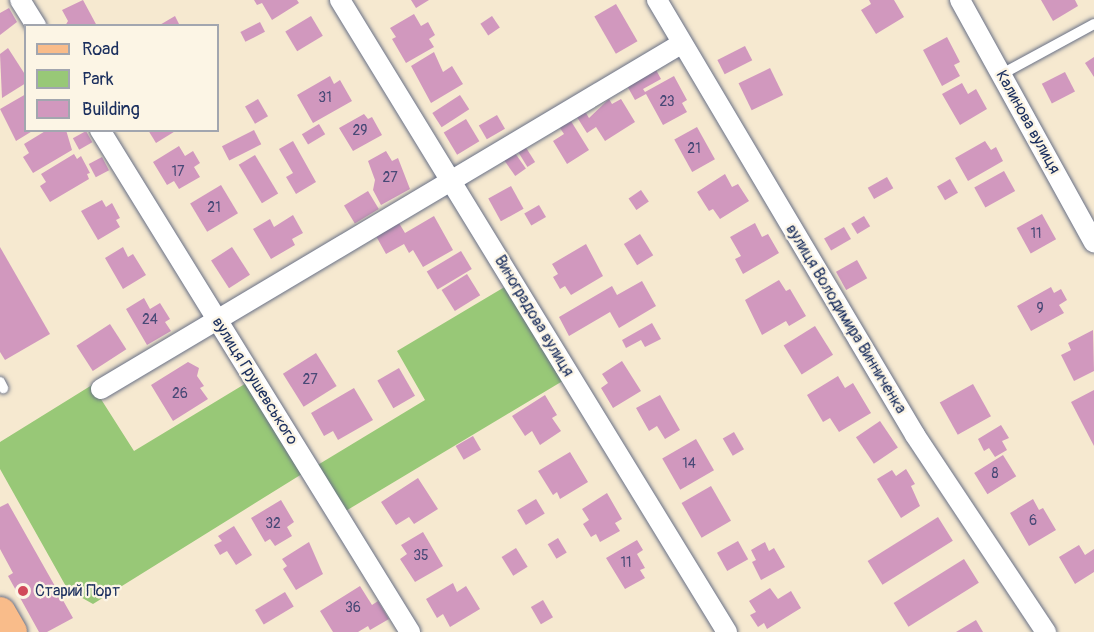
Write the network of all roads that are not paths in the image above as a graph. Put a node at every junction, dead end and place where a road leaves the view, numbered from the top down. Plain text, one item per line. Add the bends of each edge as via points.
1 (20, 0) edge
2 (340, 0) edge
3 (657, 0) edge
4 (960, 0) edge
5 (35, 24) edge
6 (1094, 24) edge
7 (681, 44) junction
8 (1002, 74) junction
9 (101, 132) edge
10 (452, 180) junction
11 (1094, 243) edge
12 (216, 321) junction
13 (101, 389) dead end
14 (0, 613) edge
15 (11, 632) edge
16 (410, 632) edge
17 (727, 632) edge
18 (1046, 632) edge

1 - 5 street
2 - 10 street, Виноградова вулиця
3 - 7 street, вулиця Володимира Винниченка
4 - 8 street, Калинова вулиця
6 - 8 lane
7 - 10 street
7 - 18 street, вулиця Володимира Винниченка via 915,435
8 - 11 street, Калинова вулиця
9 - 12 street, вулиця Грушевського
10 - 12 street
10 - 17 street, Виноградова вулиця
12 - 13 street
12 - 16 street, вулиця Грушевського
14 - 15 main road

